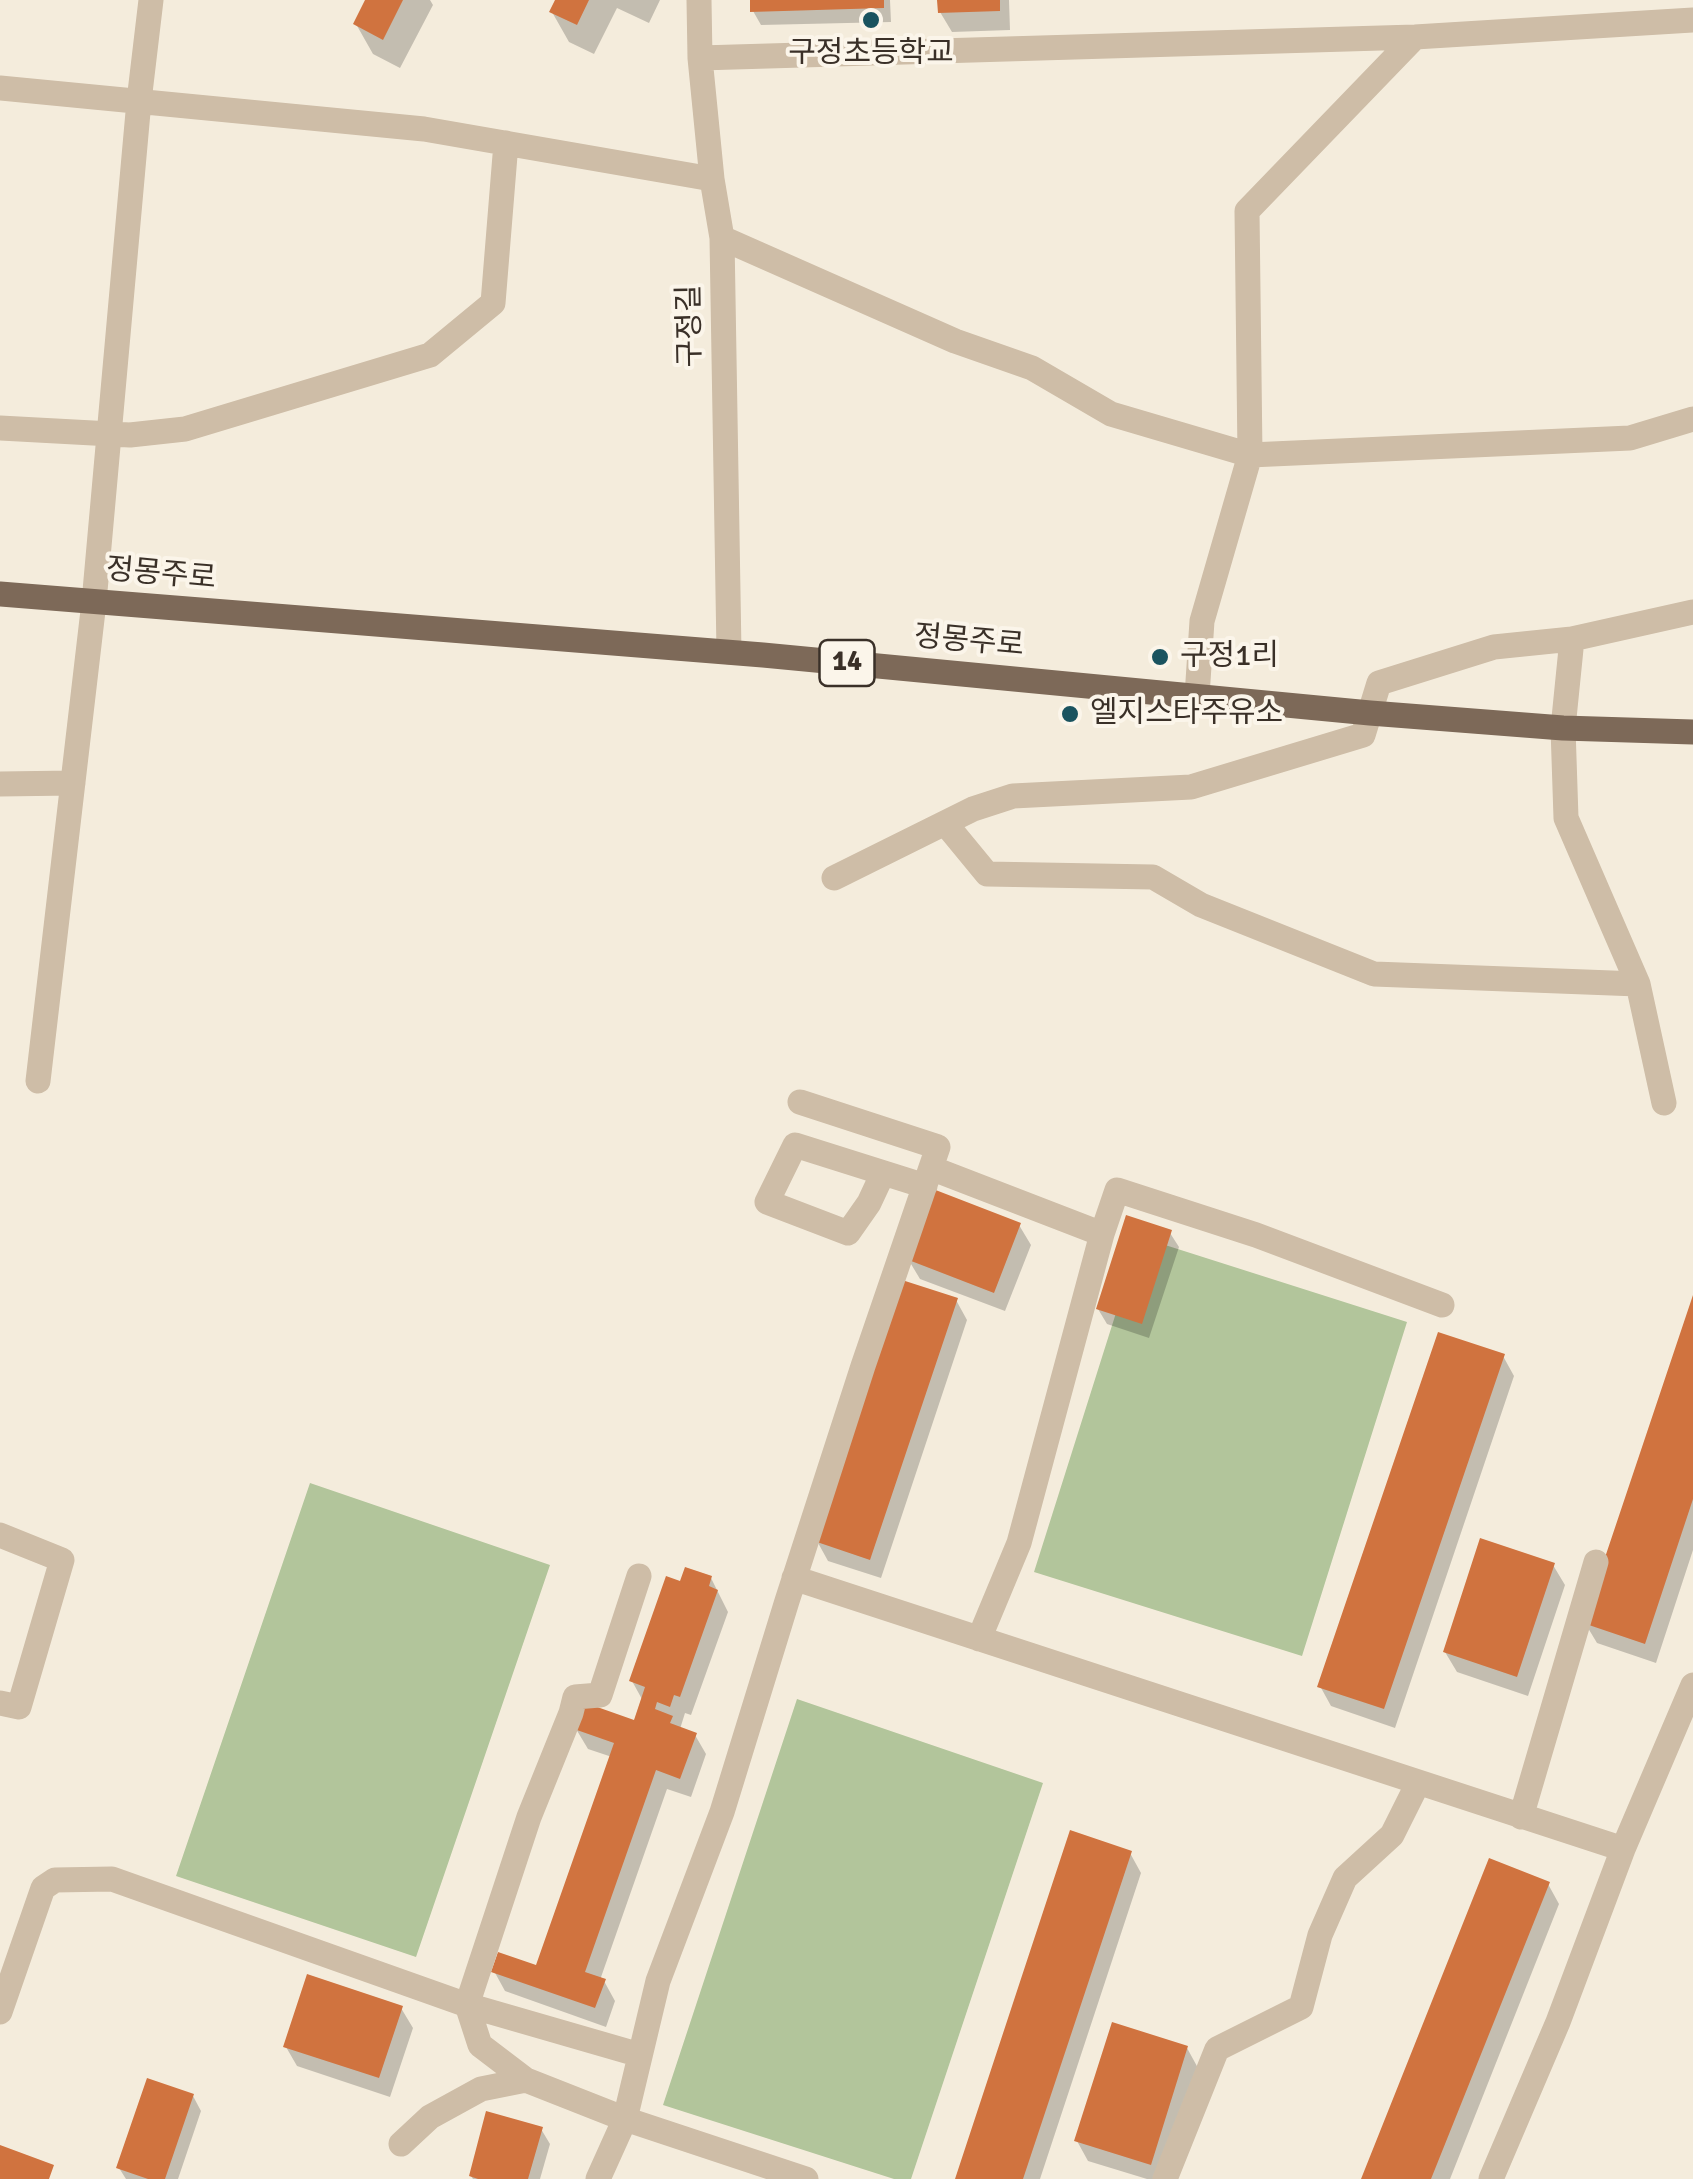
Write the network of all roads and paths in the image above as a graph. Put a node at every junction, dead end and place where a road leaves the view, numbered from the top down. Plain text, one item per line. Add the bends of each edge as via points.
1 (151, 0) edge
2 (700, 0) edge
3 (1693, 20) edge
4 (1414, 38) junction
5 (700, 58) junction
6 (0, 88) edge
7 (138, 102) junction
8 (506, 143) junction
9 (712, 179) junction
10 (722, 238) junction
11 (1693, 419) edge
12 (0, 428) edge
13 (109, 434) junction
14 (1250, 455) junction
15 (0, 594) edge
16 (94, 602) junction
17 (1693, 612) edge
18 (1572, 639) junction
19 (729, 652) junction
20 (1197, 696) junction
21 (1370, 713) junction
22 (1563, 728) junction
23 (1693, 732) edge
24 (72, 783) junction
25 (0, 784) edge
26 (945, 823) junction
27 (834, 878) dead end
28 (1638, 984) junction
29 (38, 1081) dead end
30 (800, 1102) dead end
31 (1664, 1103) dead end
32 (883, 1173) dead end
33 (928, 1177) junction
34 (1102, 1234) junction
35 (1442, 1304) dead end
36 (0, 1535) edge
37 (1596, 1562) dead end
38 (639, 1576) dead end
39 (794, 1578) junction
40 (979, 1639) junction
41 (1693, 1685) edge
42 (0, 1703) edge
43 (1418, 1783) junction
44 (1521, 1817) junction
45 (1622, 1850) junction
46 (467, 2005) junction
47 (0, 2012) edge
48 (640, 2055) junction
49 (526, 2080) junction
50 (625, 2120) junction
51 (401, 2144) dead end
52 (598, 2179) edge
53 (806, 2179) edge
54 (1165, 2179) edge
55 (1491, 2179) edge

1 - 7 street
2 - 5 street, 구정길
3 - 4 street
4 - 5 street
4 - 14 street via 1248,211
5 - 9 street, 구정길
6 - 7 street
7 - 8 street
7 - 13 street
8 - 9 street
8 - 13 street via 493,303 430,354 185,429
9 - 10 street, 구정길
10 - 14 street via 1032,368 1111,414
10 - 19 street, 구정길
11 - 14 street via 1630,438
12 - 13 street
13 - 16 street
14 - 20 street via 1202,620
15 - 16 main road, 정몽주로 / 14
16 - 19 main road, 정몽주로 / 14
16 - 24 street
17 - 18 street
18 - 21 street via 1494,647 1378,683
18 - 22 street
19 - 20 main road, 정몽주로 / 14
20 - 21 main road, 정몽주로 / 14
21 - 22 main road, 정몽주로 / 14
21 - 26 street via 1362,735 1192,787 1012,796
22 - 23 main road, 정몽주로 / 14
22 - 28 street via 1566,818
24 - 25 street
24 - 29 street
26 - 27 street
26 - 28 street via 988,874 1153,877 1201,905 1374,974
28 - 31 street
30 - 33 street via 938,1147
32 - 33 street
33 - 34 street
33 - 39 street
34 - 35 street via 1117,1190
34 - 40 street via 1019,1543
36 - 42 street via 62,1560 19,1707
37 - 44 street
38 - 46 street via 600,1695 575,1697
39 - 40 street
39 - 48 street via 722,1812 658,1981
40 - 43 street
41 - 45 street
43 - 44 street
43 - 54 street via 1392,1835 1346,1878 1320,1935 1300,2007 1217,2049
44 - 45 street
45 - 55 street
46 - 47 street via 112,1879 55,1880 44,1888
46 - 48 street
46 - 49 street via 480,2046
48 - 50 street
49 - 50 street
49 - 51 street via 480,2090 430,2117
50 - 52 street
50 - 53 street

